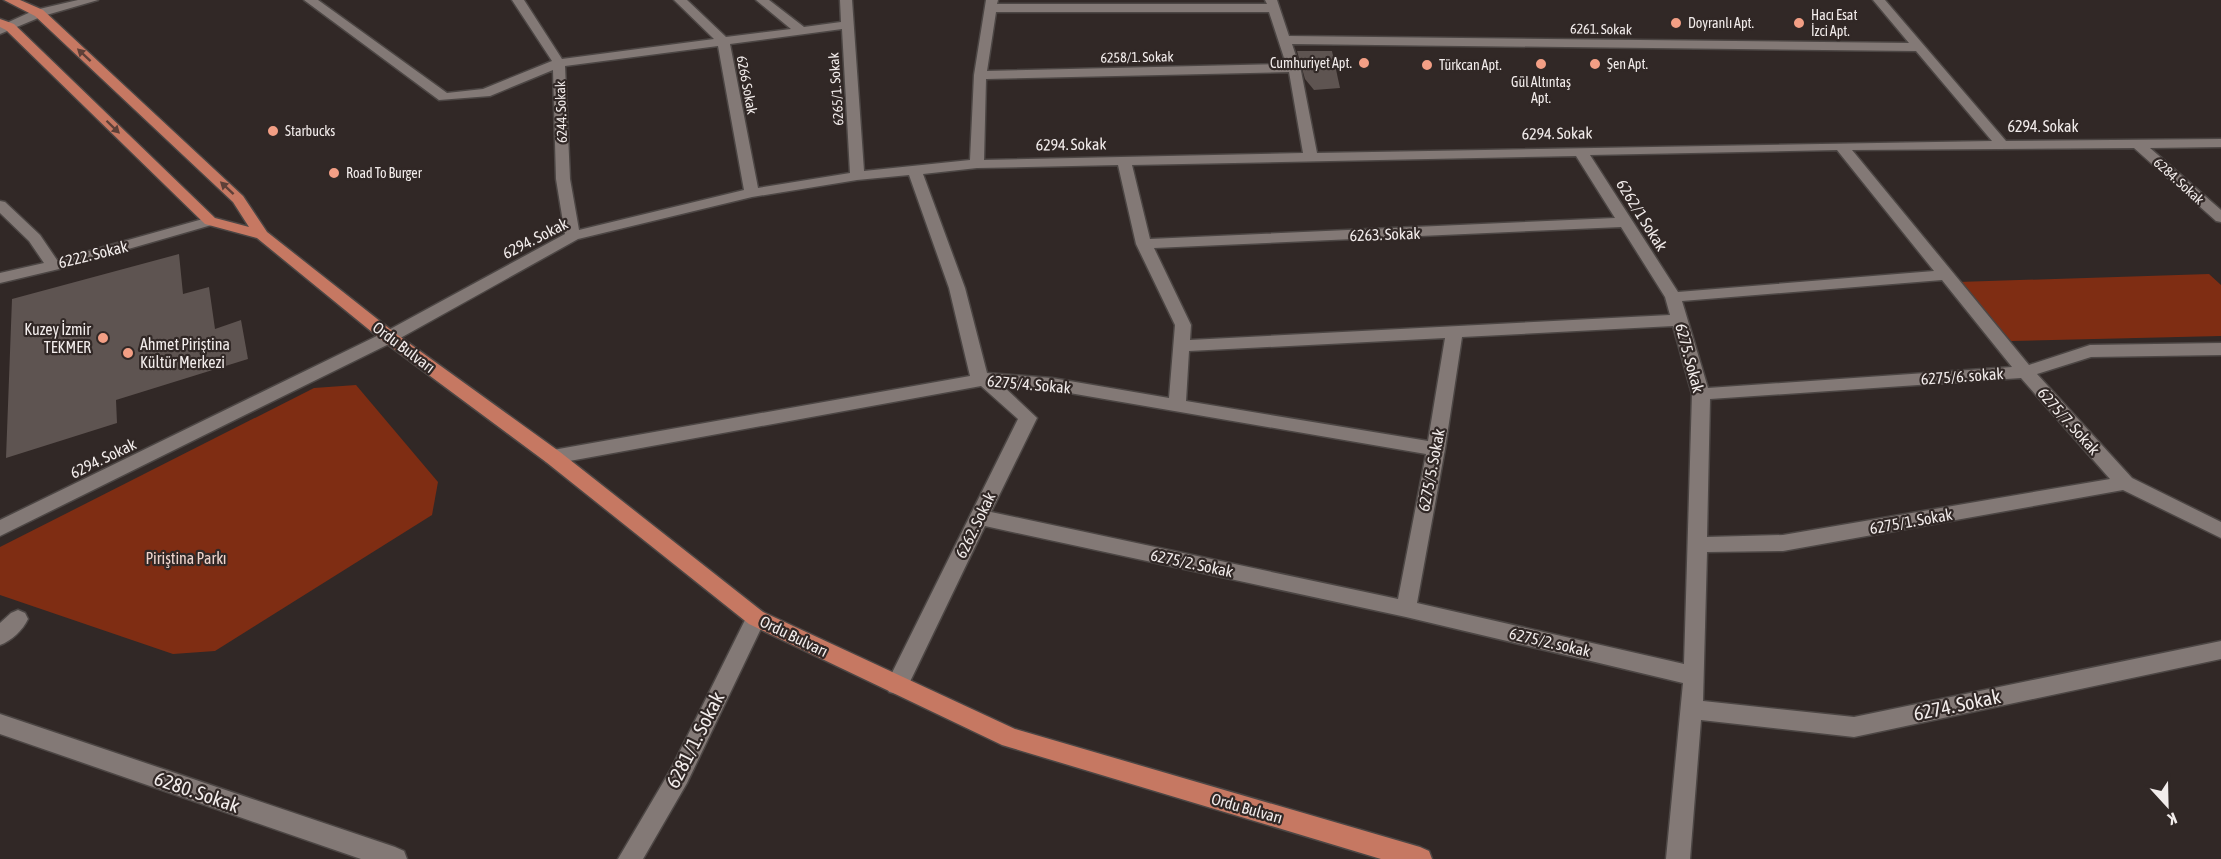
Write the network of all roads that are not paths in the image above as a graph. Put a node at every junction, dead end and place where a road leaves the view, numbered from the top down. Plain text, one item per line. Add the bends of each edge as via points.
1 (10, 0) edge
2 (92, 0) edge
3 (309, 0) edge
4 (518, 0) edge
5 (680, 0) edge
6 (762, 0) edge
7 (846, 0) edge
8 (1880, 0) edge
9 (992, 4) edge
10 (1272, 4) edge
11 (39, 14) junction
12 (847, 25) junction
13 (3, 27) edge
14 (802, 31) junction
15 (1285, 40) junction
16 (723, 41) junction
17 (1917, 47) junction
18 (560, 63) junction
19 (1294, 68) junction
20 (980, 75) junction
21 (2137, 143) junction
22 (2221, 143) edge
23 (2002, 144) junction
24 (1841, 146) junction
25 (1580, 151) junction
26 (1311, 156) junction
27 (1124, 161) junction
28 (977, 164) junction
29 (914, 169) junction
30 (857, 176) junction
31 (752, 193) junction
32 (0, 205) edge
33 (2221, 218) edge
34 (210, 221) junction
35 (1626, 222) junction
36 (262, 235) junction
37 (573, 236) junction
38 (1144, 244) junction
39 (53, 266) junction
40 (1947, 275) junction
41 (0, 278) edge
42 (1673, 297) junction
43 (1680, 320) junction
44 (1454, 332) junction
45 (389, 337) junction
46 (1182, 346) junction
47 (2221, 349) edge
48 (2025, 372) junction
49 (982, 379) junction
50 (1701, 394) junction
51 (1177, 406) junction
52 (1436, 449) junction
53 (553, 457) junction
54 (2125, 483) junction
55 (979, 517) junction
56 (0, 529) edge
57 (2221, 531) edge
58 (1697, 545) junction
59 (1406, 609) junction
60 (756, 618) junction
61 (18, 619) dead end
62 (0, 636) edge
63 (2221, 650) edge
64 (1694, 676) junction
65 (897, 685) junction
66 (1691, 709) junction
67 (0, 724) edge
68 (394, 859) edge
69 (630, 859) edge
70 (1420, 859) edge
71 (1678, 859) edge

1 - 11 main road, Ordu Bulvarı
2 - 11 street
3 - 18 street via 444,97 485,93
4 - 18 street, 6244. Sokak
5 - 16 street, 6266 Sokak
6 - 14 street
7 - 12 street, 6265/1. Sokak
8 - 17 street
9 - 10 street
9 - 20 street
10 - 15 street
11 - 13 street
36 -> 11 main road, Ordu Bulvarı via 238,199
12 - 14 street
12 - 30 street, 6265/1. Sokak
13 -> 34 main road, Ordu Bulvarı
14 - 16 street
15 - 17 street, 6261. Sokak
15 - 19 street
16 - 18 street
16 - 31 street, 6266 Sokak
17 - 23 street
18 - 37 street, 6244. Sokak via 563,179
19 - 20 street, 6258/1. Sokak
19 - 26 street
20 - 28 street
21 - 22 street, 6294. Sokak
21 - 23 street, 6294. Sokak
21 - 33 street, 6284. Sokak
23 - 24 street, 6294. Sokak
24 - 25 street, 6294. Sokak
24 - 40 street
25 - 26 street, 6294. Sokak
25 - 35 street, 6262/1 Sokak
26 - 27 street, 6294. Sokak
27 - 28 street, 6294. Sokak
27 - 38 street
28 - 29 street, 6294. Sokak
29 - 30 street, 6294. Sokak
29 - 49 street via 957,288
30 - 31 street, 6294. Sokak
31 - 37 street, 6294. Sokak
32 - 39 street, 6222. Sokak via 35,238
34 - 36 main road, Ordu Bulvarı
34 - 39 street, 6222. Sokak
35 - 38 street, 6263. Sokak
35 - 42 street, 6262/1 Sokak
36 - 45 main road, Ordu Bulvarı
37 - 45 street, 6294. Sokak
38 - 46 street via 1183,325
39 - 41 street
40 - 42 street
40 - 48 street, 6275/7. Sokak
42 - 43 street, 6275. Sokak
43 - 44 street
43 - 50 street, 6275. Sokak
44 - 46 street
44 - 52 street, 6275/5. Sokak
45 - 53 main road, Ordu Bulvarı
45 - 56 street, 6294. Sokak
46 - 51 street
47 - 48 street, 6275/6. sokak via 2090,351
48 - 50 street, 6275/6. sokak
48 - 54 street, 6275/7. Sokak
49 - 51 street, 6275/4. Sokak via 1052,384
49 - 53 street, 6275/4. Sokak
49 - 55 street, 6262. Sokak via 1028,418
50 - 58 street, 6275. Sokak
51 - 52 street, 6275/4. Sokak
52 - 59 street, 6275/5. Sokak
53 - 60 main road, Ordu Bulvarı
54 - 57 street, 6275/7. Sokak
54 - 58 street, 6275/1. Sokak via 1783,543
55 - 59 street, 6275/2. Sokak
55 - 65 street, 6262. Sokak
58 - 64 street, 6275. Sokak
59 - 64 street, 6275/2. sokak
60 - 65 main road, Ordu Bulvarı
60 - 69 street, 6281/1. Sokak via 679,776
61 - 62 street
63 - 66 street, 6274. Sokak via 1854,727
64 - 66 street, 6275. Sokak
65 - 70 main road, Ordu Bulvarı via 1010,738
66 - 71 street, 6275. Sokak
67 - 68 street, 6280. Sokak

